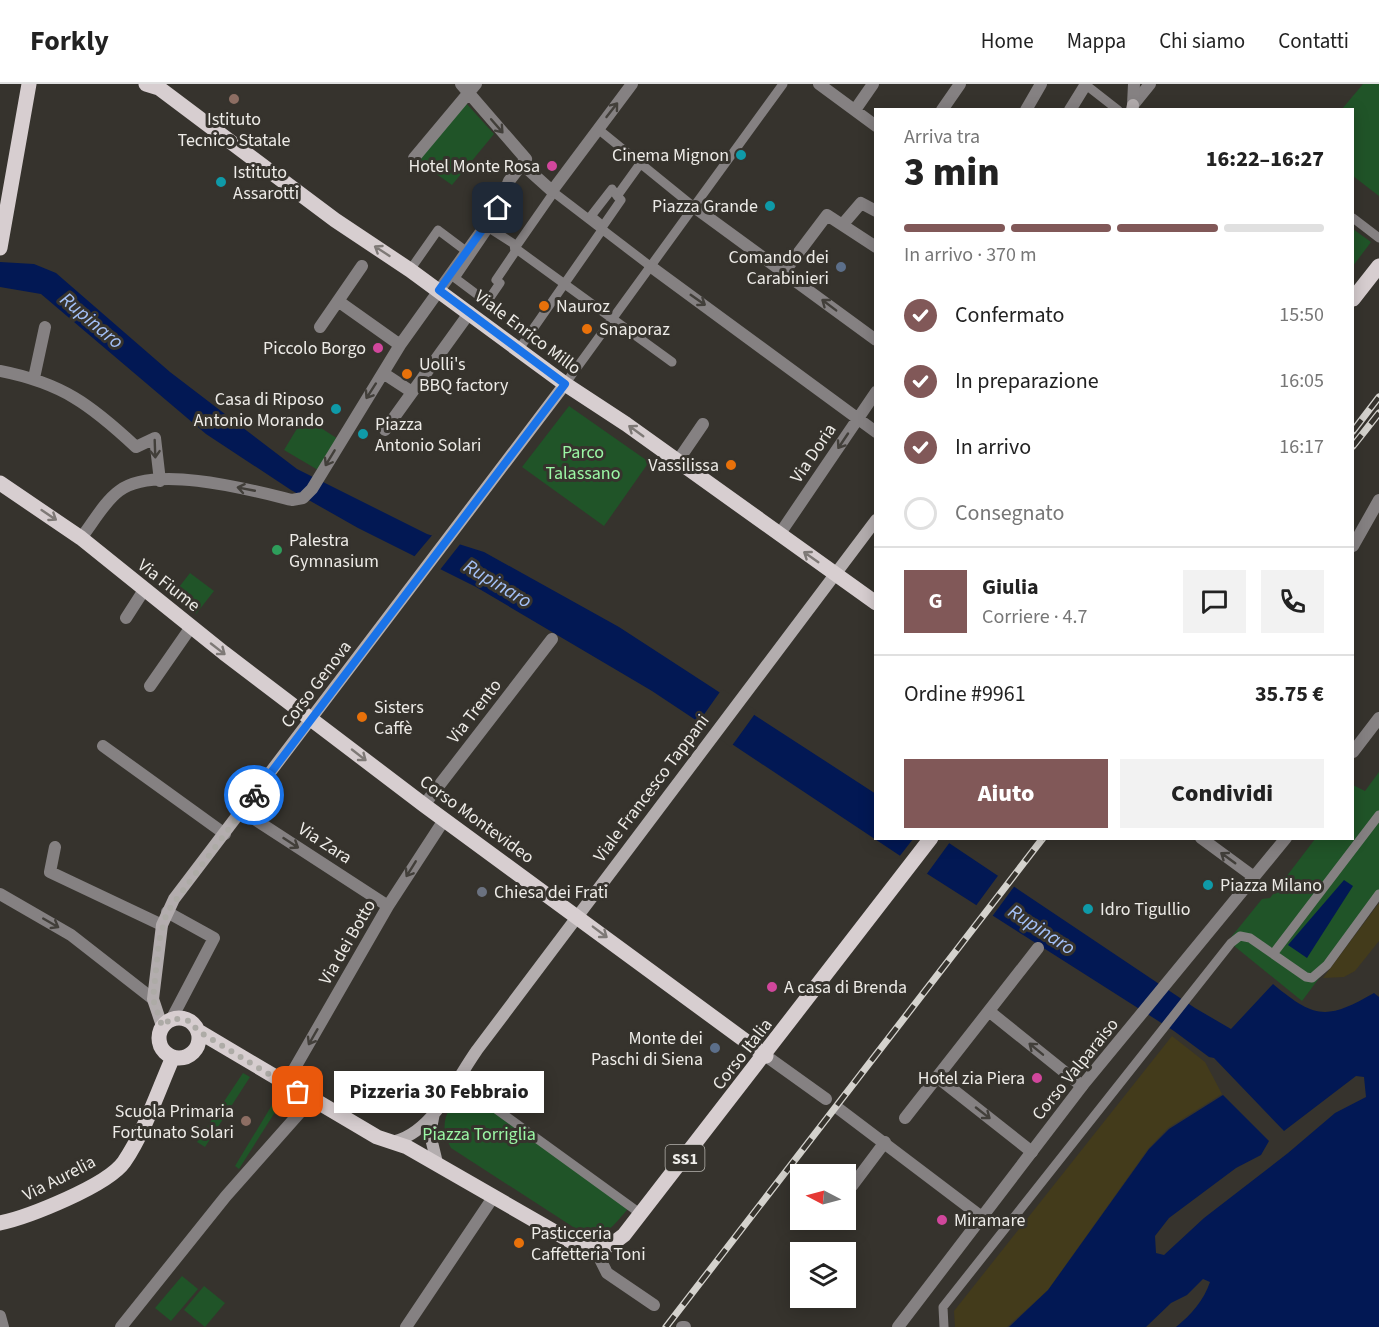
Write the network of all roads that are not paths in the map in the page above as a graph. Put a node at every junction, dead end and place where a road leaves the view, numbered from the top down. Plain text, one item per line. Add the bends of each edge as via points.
1 (29, 84) edge
2 (632, 84) edge
3 (783, 84) edge
4 (819, 84) edge
5 (873, 84) edge
6 (960, 84) edge
7 (1041, 84) edge
8 (1086, 84) edge
9 (1134, 84) edge
10 (1150, 84) edge
11 (154, 85) edge
12 (468, 87) edge
13 (1132, 107) edge
14 (943, 108) edge
15 (1027, 108) edge
16 (1071, 108) edge
17 (1116, 108) edge
18 (855, 110) junction
19 (874, 124) edge
20 (598, 129) junction
21 (414, 158) dead end
22 (524, 162) junction
23 (640, 164) junction
24 (553, 192) junction
25 (617, 196) junction
26 (694, 207) junction
27 (874, 210) edge
28 (1354, 219) edge
29 (843, 224) junction
30 (598, 226) junction
31 (1379, 238) edge
32 (874, 246) edge
33 (0, 248) edge
34 (515, 248) junction
35 (466, 251) junction
36 (362, 266) dead end
37 (650, 266) junction
38 (1379, 266) edge
39 (410, 270) junction
40 (784, 272) junction
41 (566, 283) junction
42 (439, 290) junction
43 (1354, 298) edge
44 (338, 301) junction
45 (470, 312) junction
46 (611, 317) junction
47 (45, 327) dead end
48 (321, 327) dead end
49 (874, 339) edge
50 (400, 345) junction
51 (519, 349) junction
52 (672, 362) dead end
53 (0, 371) edge
54 (383, 373) junction
55 (34, 378) junction
56 (565, 384) junction
57 (412, 392) junction
58 (874, 395) edge
59 (858, 418) junction
60 (703, 424) dead end
61 (385, 430) dead end
62 (874, 430) edge
63 (677, 462) junction
64 (160, 481) junction
65 (0, 483) edge
66 (1379, 500) edge
67 (874, 523) edge
68 (779, 535) junction
69 (81, 538) junction
70 (1354, 544) edge
71 (835, 574) junction
72 (144, 590) junction
73 (874, 602) edge
74 (126, 618) dead end
75 (191, 627) junction
76 (552, 639) dead end
77 (150, 686) dead end
78 (1379, 718) edge
79 (312, 719) junction
80 (103, 746) dead end
81 (1354, 751) edge
82 (424, 805) junction
83 (242, 811) junction
84 (1379, 815) edge
85 (444, 820) junction
86 (225, 834) junction
87 (930, 840) edge
88 (1204, 840) edge
89 (1284, 840) edge
90 (55, 847) dead end
91 (1254, 878) junction
92 (0, 894) edge
93 (1379, 894) edge
94 (388, 906) junction
95 (167, 912) junction
96 (578, 915) junction
97 (162, 925) junction
98 (1038, 948) dead end
99 (1273, 954) junction
100 (153, 999) junction
101 (990, 1012) junction
102 (167, 1022) junction
103 (198, 1031) junction
104 (766, 1056) junction
105 (173, 1057) junction
106 (937, 1077) junction
107 (456, 1080) junction
108 (285, 1085) junction
109 (1082, 1086) junction
110 (311, 1100) junction
111 (826, 1100) dead end
112 (839, 1109) dead end
113 (434, 1113) junction
114 (905, 1118) dead end
115 (389, 1142) junction
116 (885, 1142) junction
117 (1032, 1152) junction
118 (437, 1163) junction
119 (856, 1181) edge
120 (490, 1194) junction
121 (641, 1214) junction
122 (983, 1218) junction
123 (0, 1223) edge
124 (596, 1251) junction
125 (654, 1305) dead end
126 (0, 1316) edge
127 (3, 1327) edge
128 (121, 1327) edge
129 (406, 1327) edge
130 (898, 1327) edge
131 (944, 1327) edge

1 - 33 main road
20 -> 2 street
3 - 26 street
4 - 18 street
5 - 18 street
6 - 14 street
7 - 15 street
8 - 16 street
8 - 17 street
9 - 13 street
10 - 13 street
39 -> 11 main road, Viale Enrico Millo via 335,220
12 - 21 street
12 -> 22 street
18 - 19 street
20 - 23 street
20 - 24 street
22 - 24 street
22 - 35 street via 509,181 498,208
23 - 25 street
23 - 26 street
24 - 30 street
24 - 34 street
25 - 30 street via 621,200 603,226
25 - 30 street via 612,189 591,216
26 - 37 street
26 - 40 street
27 - 29 street via 861,203
28 - 31 street
29 - 32 street
29 - 40 street via 831,215 825,217
30 - 37 street
30 - 41 street
34 - 34 street via 489,228 455,278 487,302
34 - 41 street
35 - 39 street via 438,230
35 - 42 street
36 - 44 street
37 - 46 street
37 -> 59 street
38 - 43 main road
39 - 42 main road, Viale Enrico Millo
49 -> 40 street
41 - 46 street
41 - 51 street
42 - 45 main road, Viale Enrico Millo
42 - 50 street
44 - 48 street
44 - 50 street
45 - 51 main road, Viale Enrico Millo
45 - 57 street
46 - 52 street
46 - 56 street
47 - 55 street
50 - 54 street
51 - 56 main road, Viale Enrico Millo
53 - 55 street
54 - 57 street
54 -> 64 street via 303,498 292,500 188,478
55 -> 64 street via 99,413 136,447 155,438
63 -> 56 main road, Viale Enrico Millo
56 - 79 main road, Corso Genova
57 - 61 street
58 - 59 street, Via Doria
59 - 62 street
59 -> 68 street, Via Doria
60 - 63 street
63 - 68 main road, Viale Enrico Millo
64 - 69 street via 120,490
65 -> 69 main road, Via Fiume
66 - 70 street
67 - 71 main road, Viale Francesco Tappani
71 -> 68 main road, Viale Enrico Millo
69 - 72 main road, Via Fiume
71 - 73 main road, Viale Enrico Millo
71 - 96 main road, Viale Francesco Tappani
72 - 74 street
72 - 75 main road, Via Fiume
75 - 77 street
75 -> 79 main road, Via Fiume
76 - 82 street, Via Trento
78 - 81 street
79 -> 82 main road, Corso Montevideo
79 - 83 main road, Corso Genova
80 - 86 street
82 - 85 main road, Corso Montevideo
83 - 86 main road, Corso Genova
83 -> 94 street, Via Zara
84 - 99 street
85 -> 94 street, Via dei Botto
85 - 96 main road, Corso Montevideo
86 - 95 main road, Corso Genova
87 - 104 main road, Corso Italia / SS1
91 -> 88 street
89 - 91 street, Corso Valparaiso
90 - 97 street via 50,872
91 - 109 street, Corso Valparaiso
92 -> 100 street via 71,935
93 - 99 street via 1318,975 1306,977
94 -> 108 street, Via dei Botto
95 - 97 main road, Corso Genova
95 - 102 street via 214,938
96 -> 104 main road, Corso Montevideo
96 - 107 main road, Viale Francesco Tappani
97 - 100 main road, Corso Genova
98 - 101 street
99 - 131 street via 1251,938 1240,936 1231,943 943,1306
100 - 102 main road, Corso Genova
101 - 106 street
109 -> 101 street
102 - 103 main road via 190,1021
102 - 105 main road via 160,1044
103 - 105 main road via 194,1051 188,1056
103 - 108 main road
104 - 111 street
104 - 121 main road, Corso Italia / SS1
105 - 123 main road, Via Aurelia via 123,1163 82,1190 24,1218
106 - 114 street
106 -> 117 street
107 - 113 main road, Viale Francesco Tappani
107 - 121 street
108 - 110 main road
109 - 117 street, Corso Valparaiso
110 - 115 main road
110 - 128 street via 190,1239
112 - 116 street
113 - 115 main road, Viale Francesco Tappani via 403,1140
113 - 118 main road, Viale Francesco Tappani via 430,1134
115 - 118 main road
116 - 119 street
116 - 122 street
117 - 122 street, Corso Valparaiso
118 - 120 main road
120 - 124 main road via 581,1247
120 - 129 street
121 - 124 main road, Corso Italia / SS1 via 611,1246
122 - 130 street, Corso Valparaiso
124 - 125 street via 607,1273
126 - 127 street

